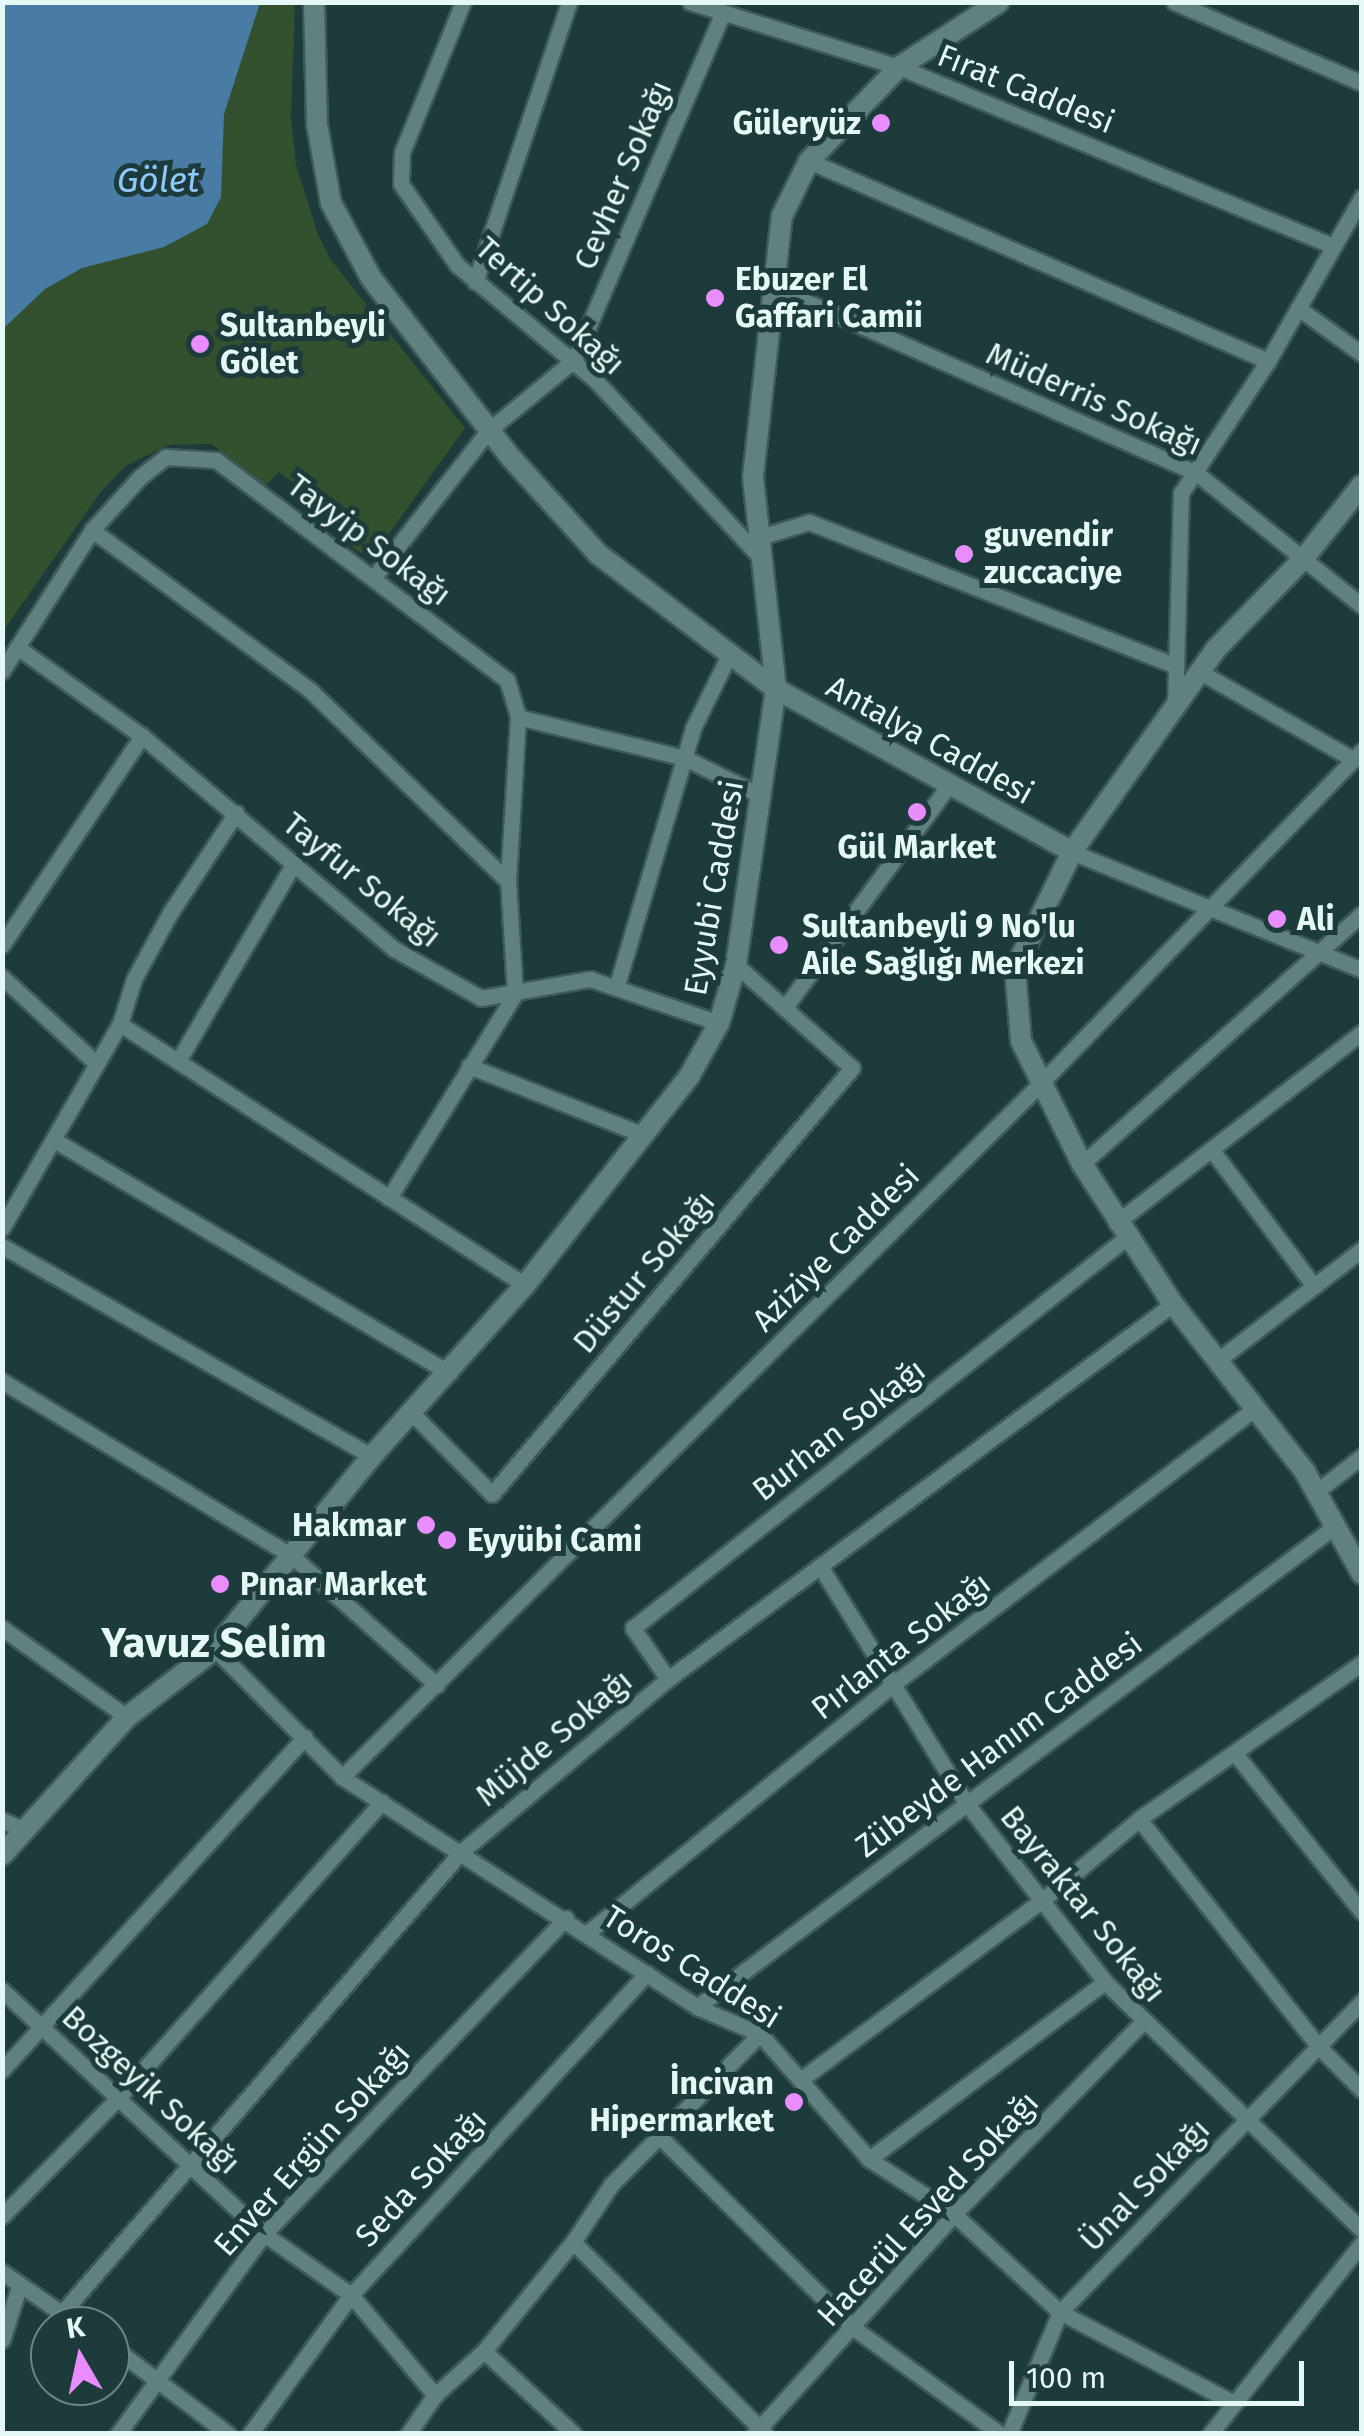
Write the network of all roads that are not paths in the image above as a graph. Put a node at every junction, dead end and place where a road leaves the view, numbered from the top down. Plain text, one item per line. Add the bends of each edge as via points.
1 (463, 2) edge
2 (569, 2) edge
3 (690, 2) edge
4 (1000, 2) edge
5 (1174, 2) edge
6 (316, 7) edge
7 (722, 15) junction
8 (899, 66) junction
9 (1362, 83) edge
10 (809, 162) junction
11 (1362, 197) edge
12 (1334, 246) junction
13 (474, 282) junction
14 (775, 288) junction
15 (1298, 308) junction
16 (1362, 354) edge
17 (574, 360) junction
18 (1268, 361) junction
19 (489, 430) junction
20 (1195, 472) junction
21 (1362, 484) edge
22 (92, 530) junction
23 (760, 537) junction
24 (1305, 557) junction
25 (762, 559) junction
26 (374, 577) junction
27 (1362, 606) edge
28 (17, 647) junction
29 (730, 654) junction
30 (1176, 666) junction
31 (2, 671) edge
32 (1202, 674) junction
33 (776, 689) junction
34 (1175, 706) junction
35 (518, 717) junction
36 (142, 736) junction
37 (1357, 755) edge
38 (684, 758) junction
39 (948, 786) junction
40 (762, 796) junction
41 (236, 813) junction
42 (1072, 852) junction
43 (294, 863) junction
44 (508, 881) junction
45 (1208, 907) junction
46 (1362, 914) edge
47 (2, 944) edge
48 (1316, 955) junction
49 (736, 965) junction
50 (1362, 970) edge
51 (2, 978) edge
52 (617, 985) junction
53 (516, 994) junction
54 (786, 1006) junction
55 (120, 1024) junction
56 (718, 1024) junction
57 (1362, 1032) edge
58 (178, 1061) junction
59 (96, 1063) junction
60 (469, 1066) junction
61 (1039, 1085) junction
62 (642, 1134) junction
63 (54, 1140) junction
64 (1212, 1149) junction
65 (1082, 1164) junction
66 (389, 1198) junction
67 (2, 1228) edge
68 (1122, 1230) junction
69 (2, 1246) edge
70 (1362, 1250) edge
71 (525, 1285) junction
72 (1314, 1286) junction
73 (1173, 1304) junction
74 (1218, 1360) junction
75 (449, 1372) junction
76 (2, 1381) edge
77 (1256, 1408) junction
78 (411, 1412) junction
79 (372, 1456) junction
80 (1362, 1456) edge
81 (1316, 1492) junction
82 (1335, 1526) junction
83 (292, 1556) junction
84 (820, 1566) junction
85 (1362, 1574) edge
86 (2, 1628) edge
87 (215, 1649) junction
88 (1362, 1663) edge
89 (668, 1679) junction
90 (437, 1684) junction
91 (892, 1685) junction
92 (127, 1718) junction
93 (305, 1737) junction
94 (1237, 1756) junction
95 (342, 1776) junction
96 (382, 1802) junction
97 (967, 1804) junction
98 (2, 1820) edge
99 (1138, 1820) junction
100 (24, 1830) junction
101 (461, 1852) junction
102 (2, 1856) edge
103 (1045, 1898) junction
104 (1359, 1902) edge
105 (566, 1918) junction
106 (586, 1934) junction
107 (647, 1973) junction
108 (1105, 1982) junction
109 (2, 1990) edge
110 (1362, 2002) edge
111 (697, 2007) junction
112 (1142, 2023) junction
113 (40, 2024) junction
114 (760, 2034) junction
115 (1318, 2046) junction
116 (2, 2070) edge
117 (800, 2080) junction
118 (1362, 2090) edge
119 (120, 2096) junction
120 (1248, 2118) junction
121 (658, 2135) junction
122 (869, 2159) junction
123 (190, 2164) junction
124 (954, 2214) junction
125 (2, 2216) edge
126 (1362, 2230) edge
127 (264, 2234) junction
128 (573, 2242) junction
129 (1362, 2243) edge
130 (2, 2272) edge
131 (19, 2287) junction
132 (351, 2296) junction
133 (49, 2306) edge
134 (68, 2306) edge
135 (1060, 2312) junction
136 (855, 2329) junction
137 (2, 2340) edge
138 (484, 2351) junction
139 (130, 2359) edge
140 (156, 2375) junction
141 (435, 2395) junction
142 (1232, 2402) junction
143 (760, 2432) edge
144 (118, 2434) edge
145 (228, 2434) edge
146 (250, 2434) edge
147 (408, 2434) edge
148 (574, 2434) edge
149 (1000, 2434) edge
150 (1009, 2434) edge
151 (1210, 2434) edge

1 - 13 street, Tertip Sokağı via 402,152 401,184
2 - 13 street
3 - 7 street, Fırat Caddesi
4 - 8 street, Eyyubi Caddesi
5 - 9 street
6 - 19 street, Antalya Caddesi via 317,124 330,203 371,278
7 - 8 street, Fırat Caddesi
7 - 17 street, Cevher Sokağı
8 - 10 street, Eyyubi Caddesi
8 - 12 street, Fırat Caddesi
10 - 14 street, Eyyubi Caddesi via 782,216
10 - 18 street
11 - 12 street
12 - 15 street
13 - 17 street, Tertip Sokağı
14 - 20 street, Müderris Sokağı
14 - 23 street, Eyyubi Caddesi via 754,478
15 - 16 street
15 - 18 street
17 - 19 street, Cevher Sokağı
17 - 25 street, Tertip Sokağı
18 - 20 street
19 - 26 street, Cevher Sokağı
19 - 29 street, Antalya Caddesi via 598,554
20 - 24 street, Müderris Sokağı
20 - 30 street via 1181,493
21 - 24 street
22 - 26 street, Tayyip Sokağı via 166,457 216,460
22 - 28 street, Tayyip Sokağı
22 - 44 street via 310,690
23 - 25 street, Eyyubi Caddesi
23 - 30 street via 809,522
24 - 27 street, Müderris Sokağı
24 - 32 street via 1216,649
25 - 33 street, Eyyubi Caddesi
26 - 35 street, Tayyip Sokağı via 506,680
28 - 31 street, Tayyip Sokağı
28 - 36 street, Tayfur Sokağı
29 - 33 street, Antalya Caddesi
29 - 38 street
30 - 34 street
32 - 34 street
32 - 37 street
33 - 39 street, Antalya Caddesi
33 - 40 street, Eyyubi Caddesi
34 - 42 street
35 - 38 street
35 - 44 street
36 - 41 street, Tayfur Sokağı
36 - 47 street
37 - 45 street, Aziziye Caddesi
38 - 40 street
38 - 52 street
39 - 42 street, Antalya Caddesi
39 - 54 street
40 - 49 street, Eyyubi Caddesi
41 - 43 street, Tayfur Sokağı
41 - 55 street via 134,978
42 - 45 street
42 - 61 street via 1015,969 1021,1041
43 - 53 street, Tayfur Sokağı via 394,949 481,998
43 - 58 street
44 - 53 street
45 - 48 street
45 - 61 street, Aziziye Caddesi
46 - 48 street
48 - 50 street
48 - 65 street
49 - 54 street, Düstur Sokağı
49 - 56 street, Eyyubi Caddesi
51 - 59 street
52 - 53 street, Tayfur Sokağı via 590,979
52 - 56 street, Tayfur Sokağı
53 - 60 street
54 - 78 street, Düstur Sokağı via 852,1068 492,1494
55 - 58 street
55 - 59 street
56 - 62 street, Eyyubi Caddesi via 690,1075
57 - 64 street
58 - 66 street
59 - 63 street
60 - 62 street
60 - 66 street
61 - 65 street
61 - 90 street, Aziziye Caddesi
62 - 71 street, Eyyubi Caddesi
63 - 67 street
63 - 75 street
64 - 68 street
64 - 72 street
65 - 68 street
66 - 71 street
68 - 73 street
68 - 89 street, Burhan Sokağı via 633,1628
69 - 79 street
70 - 72 street
71 - 75 street, Eyyubi Caddesi
72 - 74 street
73 - 74 street
73 - 84 street, Müjde Sokağı
74 - 77 street
75 - 78 street, Eyyubi Caddesi
76 - 83 street
77 - 81 street
77 - 91 street, Pırlanta Sokağı
78 - 79 street, Eyyubi Caddesi
79 - 83 street, Eyyubi Caddesi
80 - 81 street
81 - 82 street
82 - 85 street
82 - 97 street, Zübeyde Hanım Caddesi
83 - 87 street, Eyyubi Caddesi
83 - 90 street
84 - 89 street, Müjde Sokağı
84 - 91 street, Bayraktar Sokağı
86 - 92 street
87 - 92 street, Eyyubi Caddesi
87 - 93 street, Toros Caddesi
88 - 94 street
89 - 101 street, Müjde Sokağı
90 - 95 street, Aziziye Caddesi
91 - 97 street, Bayraktar Sokağı
91 - 106 street, Pırlanta Sokağı
92 - 100 street, Eyyubi Caddesi
93 - 95 street, Toros Caddesi
93 - 113 street
94 - 99 street
94 - 104 street
95 - 96 street, Toros Caddesi
96 - 101 street, Toros Caddesi
96 - 119 street
97 - 103 street, Bayraktar Sokağı
97 - 111 street, Zübeyde Hanım Caddesi
98 - 100 street
99 - 103 street
99 - 115 street
100 - 102 street, Eyyubi Caddesi
101 - 105 street, Toros Caddesi
101 - 123 street, Müjde Sokağı
103 - 108 street, Bayraktar Sokağı
103 - 117 street
105 - 106 street, Toros Caddesi
105 - 127 street, Enver Ergün Sokağı
106 - 107 street, Toros Caddesi
107 - 111 street, Toros Caddesi
107 - 132 street, Seda Sokağı
108 - 112 street, Bayraktar Sokağı
108 - 122 street
109 - 113 street, Bozgeyik Sokağı
110 - 115 street, Ünal Sokağı
111 - 114 street, Toros Caddesi
112 - 120 street, Bayraktar Sokağı
112 - 124 street, Hacerül Esved Sokağı
113 - 116 street
113 - 119 street, Bozgeyik Sokağı
114 - 117 street, Toros Caddesi
114 - 121 street
115 - 118 street
115 - 120 street, Ünal Sokağı
117 - 122 street, Toros Caddesi
119 - 123 street, Bozgeyik Sokağı
119 - 125 street
120 - 126 street, Bayraktar Sokağı
120 - 135 street, Ünal Sokağı
121 - 128 street via 611,2185
121 - 136 street
122 - 124 street, Toros Caddesi
123 - 127 street, Bozgeyik Sokağı
123 - 134 street, Müjde Sokağı
124 - 135 street, Toros Caddesi
124 - 136 street, Hacerül Esved Sokağı
127 - 132 street, Bozgeyik Sokağı
127 - 140 street, Enver Ergün Sokağı
128 - 138 street
128 - 143 street
129 - 142 street
130 - 131 street
131 - 133 street
131 - 137 street
132 - 141 street, Bozgeyik Sokağı
132 - 146 street, Seda Sokağı
135 - 142 street, Toros Caddesi
135 - 150 street, Ünal Sokağı
136 - 143 street, Hacerül Esved Sokağı
136 - 149 street
138 - 141 street
138 - 148 street
139 - 140 street
140 - 144 street, Enver Ergün Sokağı
140 - 145 street
141 - 147 street
142 - 151 street

